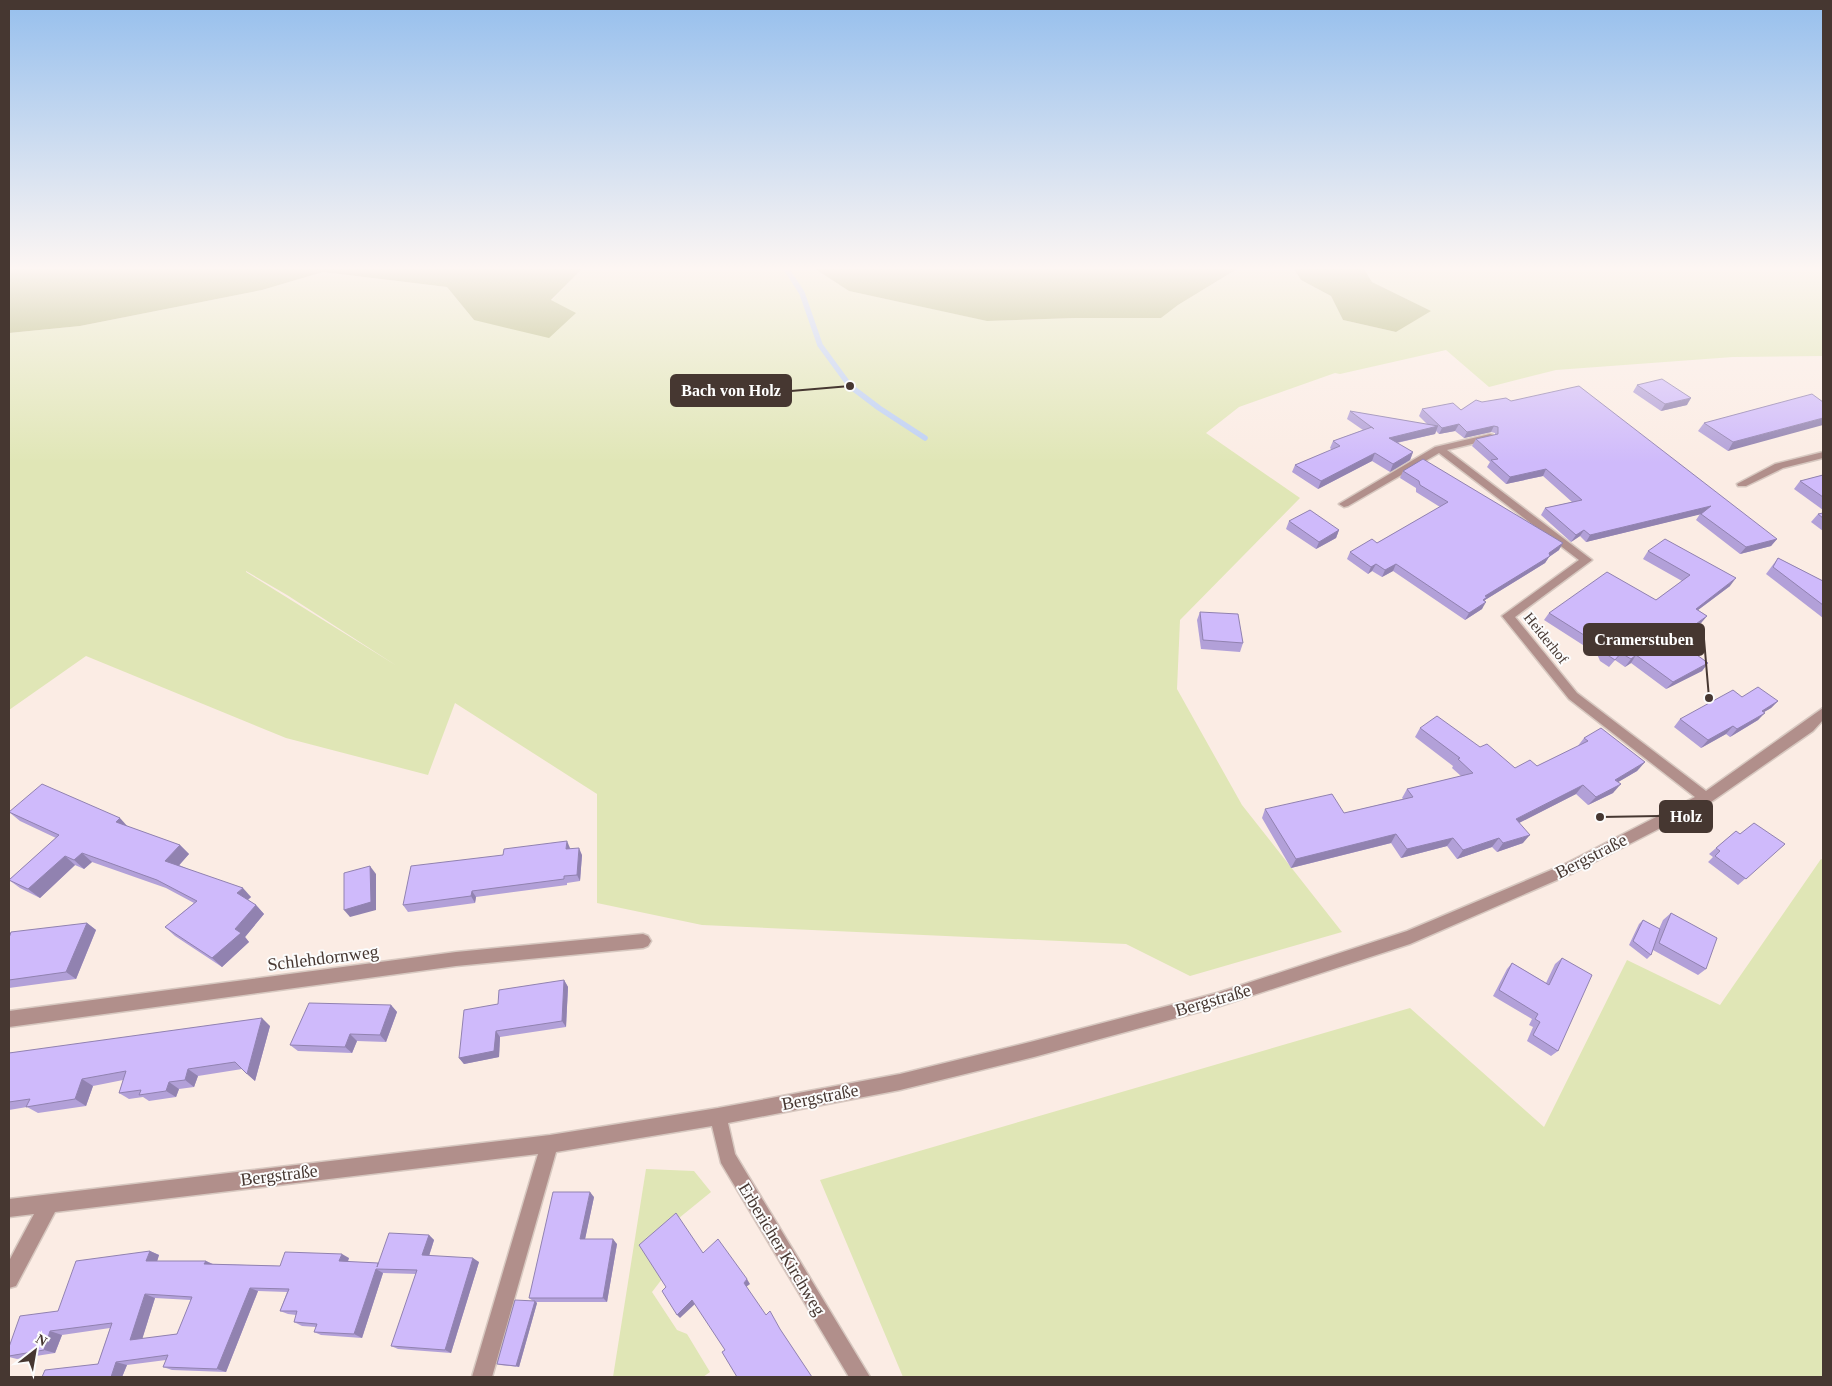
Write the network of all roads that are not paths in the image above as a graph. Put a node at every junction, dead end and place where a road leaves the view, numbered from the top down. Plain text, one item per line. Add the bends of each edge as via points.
1 (1491, 437) edge
2 (1439, 450) junction
3 (1823, 455) edge
4 (1742, 484) dead end
5 (1344, 504) dead end
6 (1823, 712) edge
7 (1706, 798) junction
8 (643, 940) dead end
9 (9, 1019) edge
10 (718, 1116) junction
11 (550, 1144) junction
12 (49, 1204) junction
13 (9, 1208) edge
14 (9, 1279) edge
15 (482, 1377) edge
16 (860, 1377) edge

1 - 2 street
2 - 5 street
2 - 7 street, Heiderhof via 1586,560 1508,616 1573,696
3 - 4 street via 1779,466
6 - 7 street, Bergstraße via 1808,727
7 - 10 street, Bergstraße via 1568,869 1410,937 1217,1000 900,1082
8 - 9 street, Schlehdornweg via 456,960
10 - 11 street, Bergstraße
10 - 16 street, Erbericher Kirchweg via 727,1157
11 - 12 street, Bergstraße
11 - 15 street
12 - 13 street, Bergstraße
12 - 14 street

